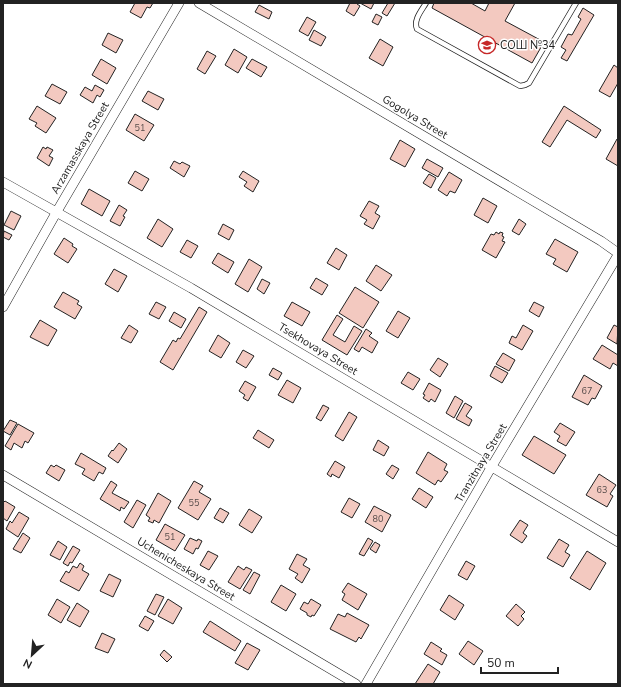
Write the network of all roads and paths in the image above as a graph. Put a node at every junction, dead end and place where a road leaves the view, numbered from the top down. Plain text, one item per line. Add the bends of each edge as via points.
1 (179, 3) edge
2 (199, 3) edge
3 (426, 3) edge
4 (576, 3) edge
5 (3, 182) edge
6 (56, 213) junction
7 (618, 254) edge
8 (3, 307) edge
9 (492, 466) junction
10 (3, 476) edge
11 (618, 542) edge
12 (356, 684) edge
13 (366, 684) edge

1 - 6 street, Arzamasskaya Street
2 - 7 street, Gogolya Street via 601,241
3 - 4 lane via 416,20 417,29 520,86 525,86
5 - 6 street, Tsekhovaya Street
6 - 8 street, Arzamasskaya Street
6 - 9 street, Tsekhovaya Street via 198,292
7 - 9 street, Tranzitnaya Street
9 - 11 street, Tsekhovaya Street
9 - 13 street, Tranzitnaya Street
10 - 12 street, Uchenicheskaya Street

